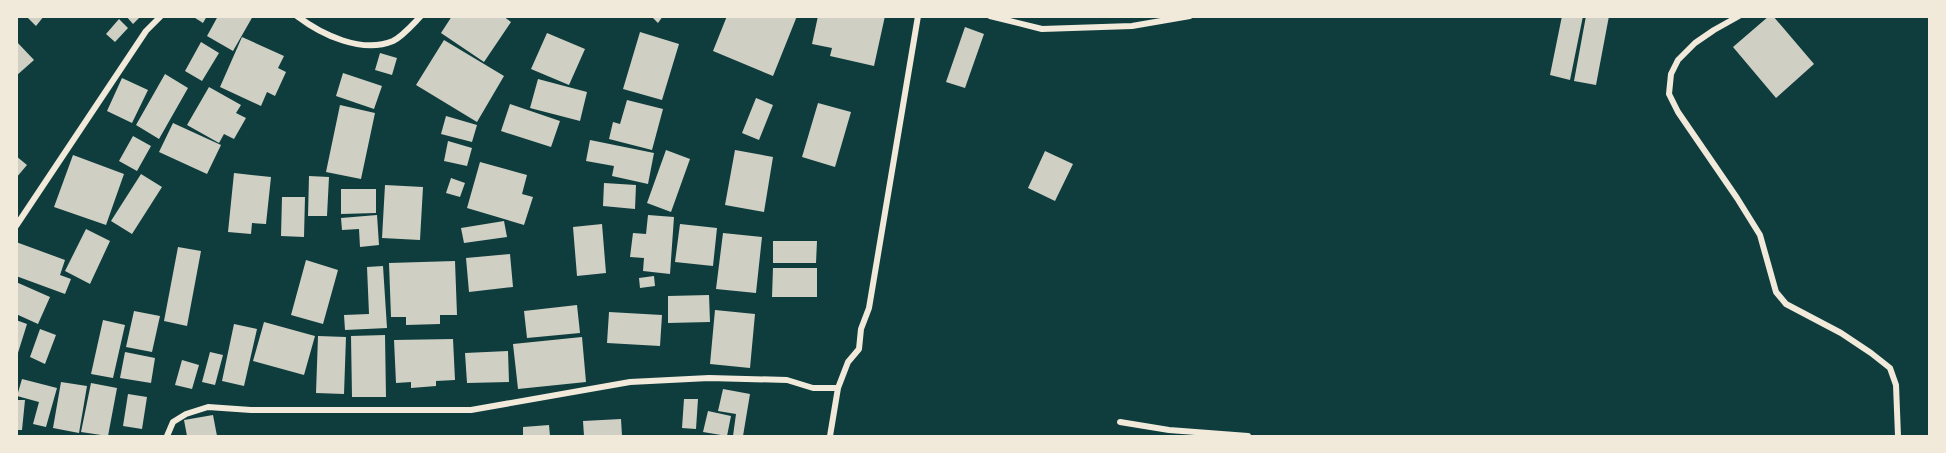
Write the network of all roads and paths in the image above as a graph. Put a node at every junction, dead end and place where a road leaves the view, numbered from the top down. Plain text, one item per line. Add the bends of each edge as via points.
1 (161, 16) edge
2 (297, 16) edge
3 (421, 16) edge
4 (918, 16) edge
5 (990, 16) edge
6 (1190, 16) edge
7 (1740, 16) edge
8 (16, 226) edge
9 (838, 388) junction
10 (1120, 422) dead end
11 (167, 436) edge
12 (830, 436) edge
13 (1248, 436) edge
14 (1898, 436) edge

1 - 8 street via 146,31
2 - 3 street via 340,40 367,45 395,40
4 - 9 street via 869,308 859,349 848,363
5 - 6 street via 1042,29 1132,26
7 - 14 street via 1695,43 1678,60 1671,74 1669,94 1760,235 1776,292 1786,304 1841,333 1890,368 1896,385
9 - 11 street via 813,388 787,380 709,378 630,382 471,410 208,408 173,422
9 - 12 street
10 - 13 street

